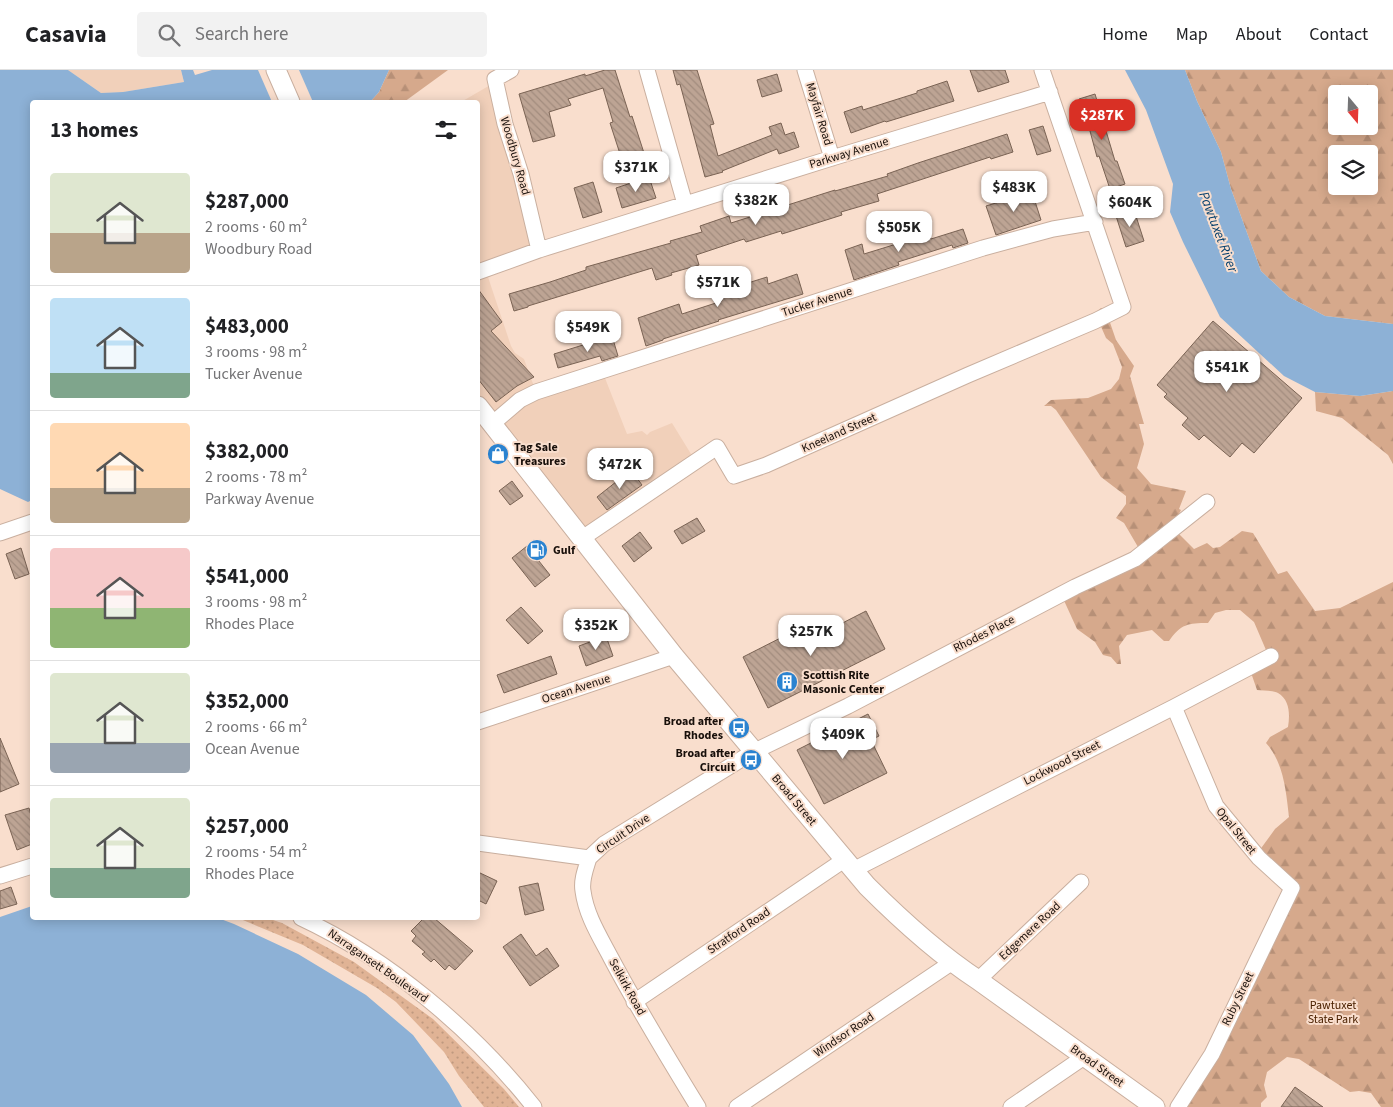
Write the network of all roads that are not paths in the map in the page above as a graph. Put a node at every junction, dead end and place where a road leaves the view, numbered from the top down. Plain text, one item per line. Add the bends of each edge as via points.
1 (511, 70) edge
2 (647, 70) edge
3 (805, 70) edge
4 (1042, 70) edge
5 (277, 73) edge
6 (1050, 92) junction
7 (289, 100) edge
8 (832, 158) junction
9 (686, 204) junction
10 (1095, 222) junction
11 (539, 250) junction
12 (480, 271) edge
13 (480, 409) edge
14 (492, 424) junction
15 (1207, 502) dead end
16 (30, 523) edge
17 (0, 533) edge
18 (582, 539) junction
19 (674, 656) junction
20 (1271, 656) dead end
21 (1174, 707) junction
22 (480, 721) edge
23 (754, 752) junction
24 (480, 843) edge
25 (589, 858) junction
26 (849, 865) junction
27 (30, 866) edge
28 (2, 871) edge
29 (1082, 882) dead end
30 (1292, 888) joint
31 (312, 920) edge
32 (329, 923) edge
33 (951, 963) junction
34 (978, 980) junction
35 (634, 1002) junction
36 (1084, 1057) junction
37 (534, 1107) edge
38 (698, 1107) edge
39 (737, 1107) edge
40 (1011, 1107) edge
41 (1154, 1107) edge
42 (1178, 1107) edge

1 - 11 street, Woodbury Road via 495,79
2 - 9 street
3 - 8 street, Mayfair Road
4 - 6 street
5 - 7 main road
6 - 8 street, Parkway Avenue
6 - 10 street
8 - 9 street, Parkway Avenue
9 - 11 street, Parkway Avenue
10 - 14 street, Tucker Avenue via 1053,229 983,248 553,386 520,400
10 - 18 street, Kneeland Street via 1123,307 766,465 734,476 717,447
11 - 12 street, Parkway Avenue
13 - 14 main road, Broad Street
14 - 18 main road, Broad Street
15 - 23 street, Rhodes Place via 1135,559
16 - 17 street
18 - 19 main road, Broad Street
19 - 22 street, Ocean Avenue
19 - 23 main road, Broad Street
20 - 21 street, Lockwood Street
21 - 26 street, Lockwood Street
21 - 30 street, Opal Street via 1216,806 1259,858
23 - 25 street, Circuit Drive via 604,844
23 - 26 main road, Broad Street
24 - 25 street, Circuit Drive
25 - 35 street, Selkirk Road via 583,890 588,909
26 - 33 main road, Broad Street via 902,921
26 - 35 street, Stratford Road
27 - 28 street
29 - 34 street, Edgemere Road
30 - 42 street, Ruby Street via 1212,1054
31 - 32 street, Narragansett Boulevard
32 - 37 street, Narragansett Boulevard via 444,1012
33 - 34 main road, Broad Street
33 - 39 street, Windsor Road
34 - 36 main road, Broad Street
35 - 38 street, Selkirk Road
36 - 40 street
36 - 41 main road, Broad Street

